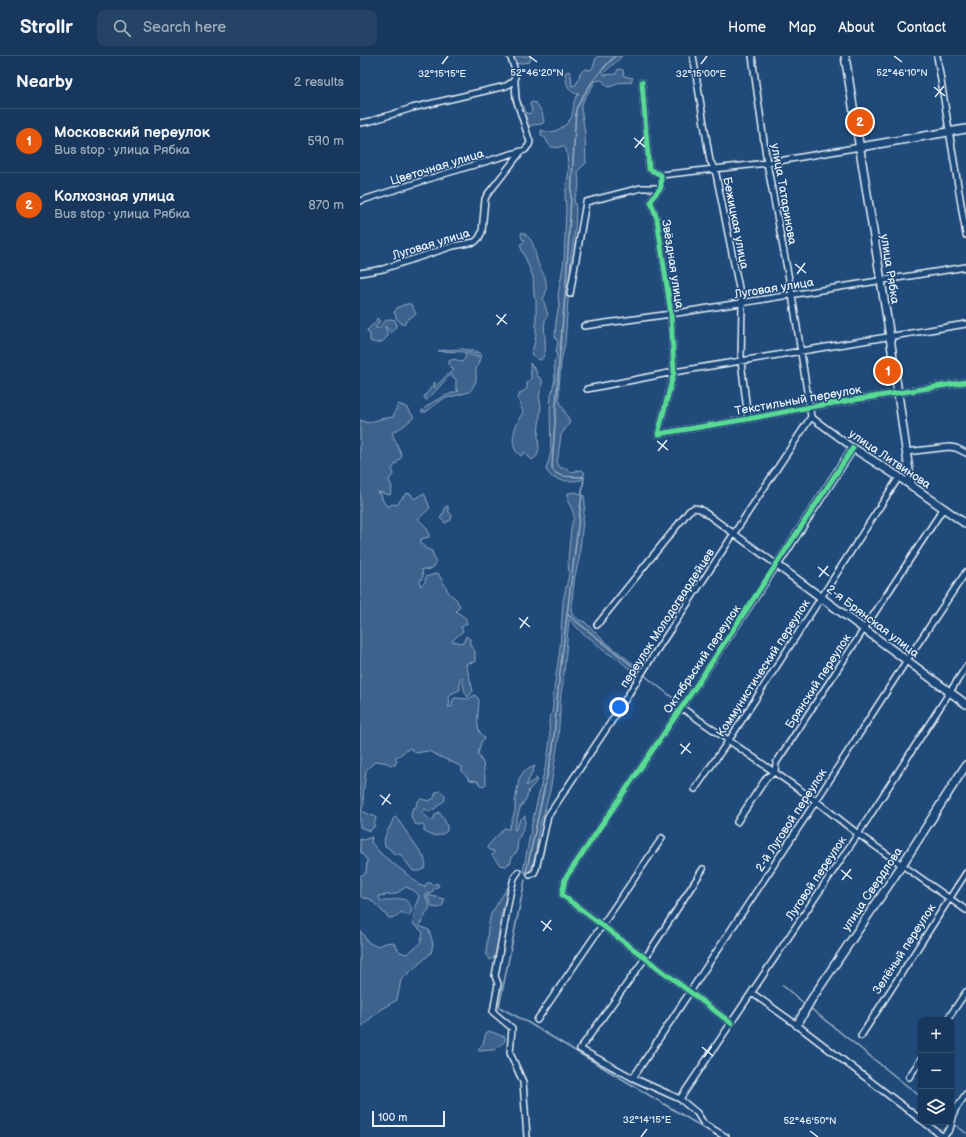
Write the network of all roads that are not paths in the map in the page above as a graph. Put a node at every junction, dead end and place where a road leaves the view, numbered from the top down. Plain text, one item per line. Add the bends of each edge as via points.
1 (510, 56) edge
2 (693, 56) edge
3 (752, 56) edge
4 (845, 56) edge
5 (937, 56) edge
6 (515, 78) junction
7 (642, 82) dead end
8 (360, 123) edge
9 (966, 129) edge
10 (950, 132) junction
11 (860, 147) junction
12 (520, 152) junction
13 (767, 163) junction
14 (715, 169) junction
15 (661, 175) junction
16 (661, 187) junction
17 (360, 201) edge
18 (966, 235) edge
19 (966, 267) edge
20 (360, 273) edge
21 (881, 281) junction
22 (570, 294) dead end
23 (792, 295) junction
24 (742, 303) junction
25 (671, 314) junction
26 (966, 324) edge
27 (584, 326) dead end
28 (890, 337) junction
29 (801, 351) junction
30 (741, 361) junction
31 (674, 372) junction
32 (966, 382) edge
33 (587, 389) dead end
34 (898, 392) junction
35 (810, 407) junction
36 (812, 417) junction
37 (748, 419) junction
38 (658, 434) joint
39 (853, 448) junction
40 (965, 450) edge
41 (906, 452) junction
42 (899, 477) junction
43 (911, 486) junction
44 (943, 509) junction
45 (966, 524) edge
46 (734, 534) junction
47 (777, 565) junction
48 (966, 572) edge
49 (821, 597) junction
50 (596, 625) dead end
51 (864, 628) junction
52 (907, 660) junction
53 (966, 667) edge
54 (950, 692) junction
55 (966, 704) edge
56 (682, 708) junction
57 (729, 740) junction
58 (966, 765) edge
59 (775, 772) junction
60 (695, 788) dead end
61 (816, 801) junction
62 (737, 822) dead end
63 (858, 834) junction
64 (662, 838) dead end
65 (902, 865) junction
66 (703, 869) dead end
67 (518, 872) dead end
68 (966, 873) edge
69 (530, 875) dead end
70 (949, 898) junction
71 (966, 910) edge
72 (601, 926) junction
73 (646, 957) junction
74 (690, 991) junction
75 (966, 992) edge
76 (752, 993) junction
77 (949, 1017) edge
78 (537, 1020) dead end
79 (731, 1023) junction
80 (797, 1025) junction
81 (861, 1036) dead end
82 (918, 1063) edge
83 (909, 1076) dead end
84 (633, 1078) junction
85 (966, 1094) edge
86 (680, 1099) junction
87 (918, 1118) edge
88 (928, 1125) edge
89 (527, 1137) edge
90 (726, 1137) edge
91 (943, 1137) edge

1 - 6 street
2 - 14 street, Бежицкая улица via 710,162
3 - 13 street, улица Татаринова
4 - 11 street, улица Рябка
5 - 10 street
6 - 8 street via 506,86
6 - 12 street, Луговая улица via 516,99 530,142 525,150
7 - 15 street via 650,169
9 - 10 street
10 - 11 street
10 - 18 street
11 - 13 street
11 - 21 street, улица Рябка
12 - 17 street, Цветочная улица
12 - 20 street, Луговая улица via 487,195 484,226 477,241 453,246 383,269
13 - 14 street
13 - 23 street, улица Татаринова
14 - 15 street
14 - 24 street, Бежицкая улица
15 - 16 street
16 - 22 street via 641,188 586,202
16 - 25 street, Звёздная улица via 651,202 657,219
19 - 21 street, Луговая улица
21 - 23 street, Луговая улица
21 - 28 street, улица Рябка
23 - 24 street, Луговая улица
23 - 29 street, улица Татаринова
24 - 25 street, Луговая улица
24 - 30 street, Бежицкая улица
25 - 27 street, Луговая улица
25 - 31 street, Звёздная улица
26 - 28 street
28 - 29 street
28 - 34 street, улица Рябка
29 - 30 street
29 - 35 street, улица Татаринова
30 - 31 street
30 - 37 street, Бежицкая улица
31 - 33 street
31 - 38 street, Звёздная улица
32 - 34 street, Текстильный переулок
34 - 35 street, Текстильный переулок
34 - 41 street, улица Рябка
35 - 36 street
35 - 37 street, Текстильный переулок
36 - 39 street, улица Литвинова
36 - 46 street, переулок Молодогвардейцев
37 - 38 street, Текстильный переулок
39 - 42 street, улица Литвинова
39 - 47 street, Октябрьский переулок
40 - 41 street via 949,447
41 - 43 street, улица Рябка
42 - 43 street, улица Литвинова
42 - 49 street, Коммунистический переулок
43 - 44 street, улица Литвинова
44 - 45 street, улица Литвинова
44 - 51 street, Брянский переулок
46 - 47 street, 2-я Брянская улица
46 - 50 street, 2-я Брянская улица via 700,510 694,508 689,511
46 - 69 street, переулок Молодогвардейцев via 550,812 536,869
47 - 49 street, 2-я Брянская улица
47 - 56 street, Октябрьский переулок
48 - 52 street, 2-й Луговой переулок
49 - 51 street, 2-я Брянская улица
49 - 57 street, Коммунистический переулок
51 - 52 street, 2-я Брянская улица
51 - 59 street, Брянский переулок via 776,763
52 - 54 street, 2-я Брянская улица
52 - 61 street, 2-й Луговой переулок
53 - 54 street, Луговой переулок
54 - 55 street, 2-я Брянская улица
54 - 63 street, Луговой переулок
56 - 57 street
56 - 72 street, Октябрьский переулок via 565,879 562,895
57 - 59 street
57 - 60 street, Коммунистический переулок
58 - 65 street, улица Свердлова
59 - 61 street
59 - 62 street, Брянский переулок via 768,777
61 - 63 street
61 - 74 street, 2-й Луговой переулок
63 - 65 street
63 - 76 street, Луговой переулок
64 - 72 street
65 - 70 street
65 - 80 street, улица Свердлова via 811,1000
66 - 73 street
67 - 89 street via 508,901 495,976 498,984 493,1012 512,1028 510,1054 523,1082
68 - 70 street, Зелёный переулок
70 - 71 street
70 - 81 street, Зелёный переулок
72 - 73 street
72 - 78 street
73 - 74 street
73 - 84 street via 580,1049
74 - 79 street
74 - 84 street, 2-й Луговой переулок
75 - 77 street
76 - 79 street, Луговой переулок
76 - 80 street
79 - 86 street, Луговой переулок
80 - 87 street
82 - 83 street
84 - 86 street
85 - 91 street via 955,1110 950,1129
86 - 90 street via 697,1113 704,1124
88 - 91 street

